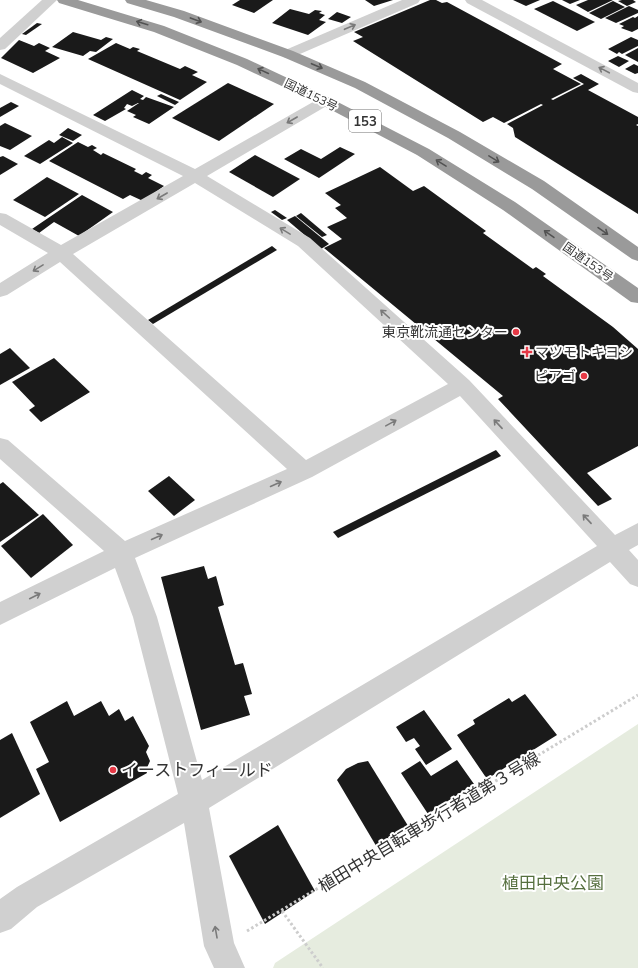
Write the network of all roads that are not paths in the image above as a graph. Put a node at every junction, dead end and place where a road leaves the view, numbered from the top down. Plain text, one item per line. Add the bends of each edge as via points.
1 (50, 0) edge
2 (64, 0) edge
3 (132, 0) edge
4 (413, 0) edge
5 (472, 0) edge
6 (0, 46) edge
7 (288, 54) junction
8 (0, 78) edge
9 (638, 89) edge
10 (325, 101) junction
11 (196, 176) junction
12 (0, 218) edge
13 (61, 253) junction
14 (638, 255) edge
15 (0, 291) edge
16 (638, 297) edge
17 (462, 384) junction
18 (0, 446) edge
19 (304, 471) junction
20 (638, 533) edge
21 (613, 548) junction
22 (122, 553) junction
23 (638, 577) edge
24 (0, 614) edge
25 (194, 801) junction
26 (0, 918) edge
27 (224, 957) edge

1 - 6 street
10 -> 2 highway, 国道153号 / 153 via 242,62 159,29
3 -> 7 highway, 国道153号 / 153 via 179,14
7 -> 4 street
9 -> 5 street
7 -> 14 highway, 国道153号 / 153 via 360,85 454,135 538,185
8 - 11 street
10 -> 11 street
16 -> 10 highway, 国道153号 / 153 via 502,201 423,152
11 -> 13 street
17 -> 11 street via 304,242
12 - 13 street
13 -> 15 street
13 - 19 street
19 -> 17 street
21 -> 17 street
18 - 22 street
22 -> 19 street
20 - 21 street
21 - 23 street
21 - 25 street
24 -> 22 street
22 - 25 street via 145,617
25 - 26 street via 27,897
27 -> 25 street

